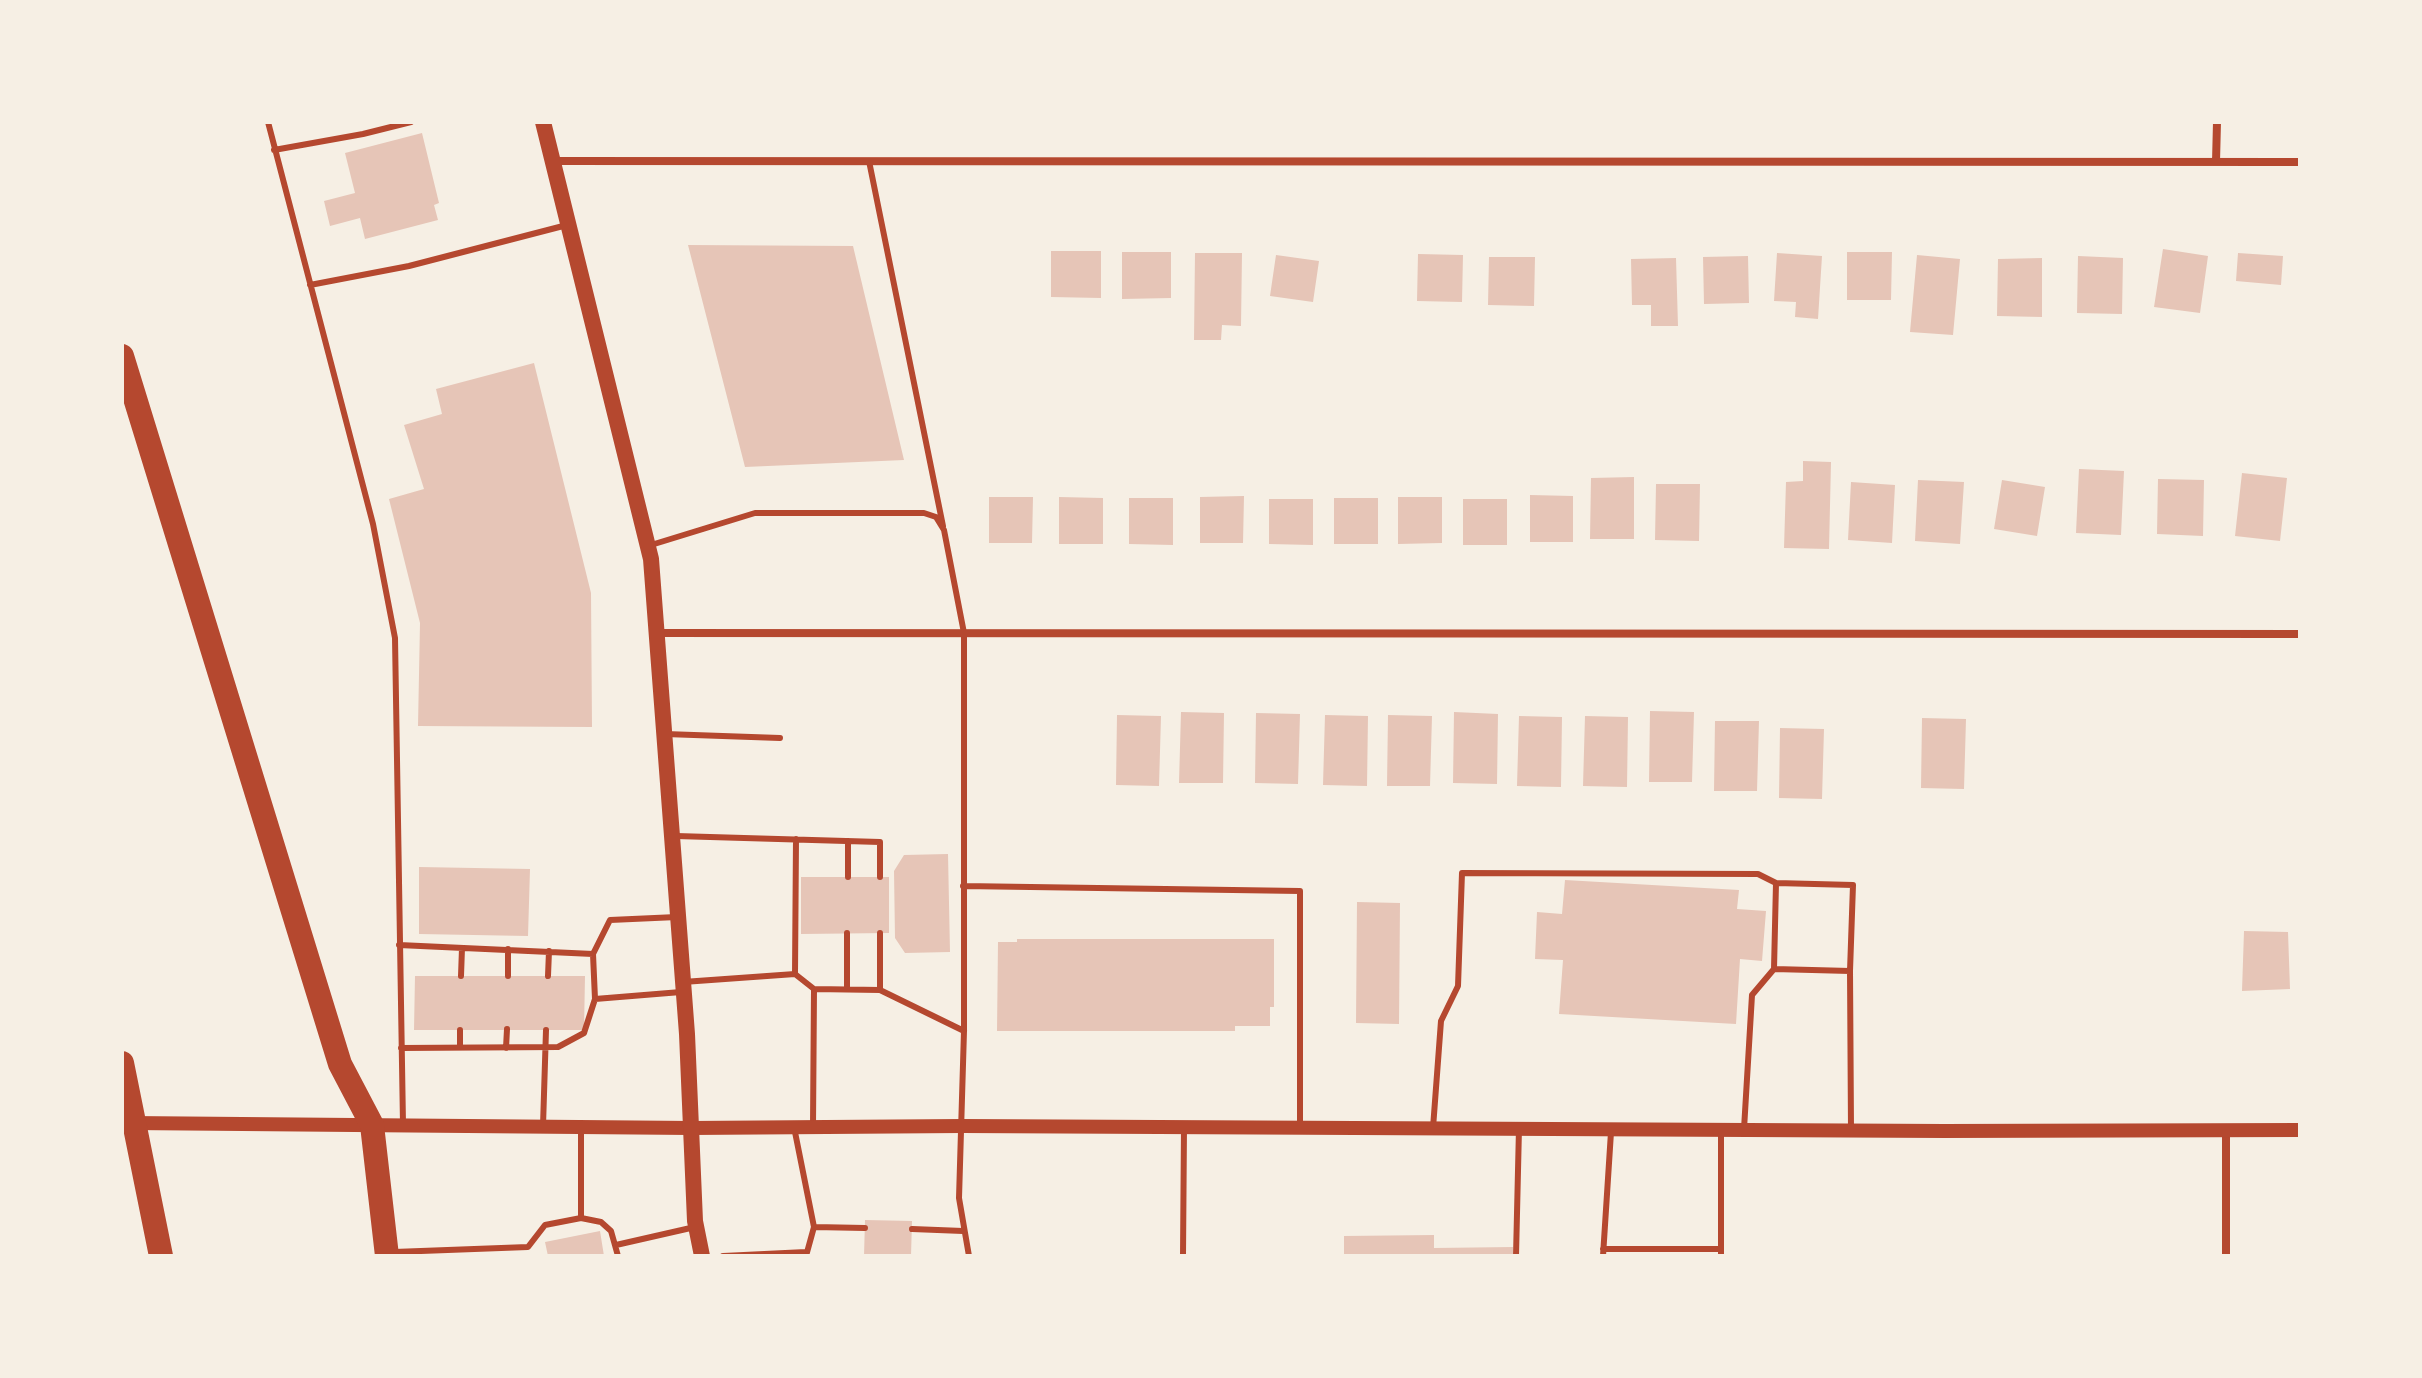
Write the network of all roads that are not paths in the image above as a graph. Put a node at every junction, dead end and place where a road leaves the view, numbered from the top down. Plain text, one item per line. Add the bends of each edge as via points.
1 (268, 122) edge
2 (411, 122) edge
3 (543, 122) edge
4 (2217, 122) edge
5 (274, 150) junction
6 (553, 161) junction
7 (869, 161) junction
8 (2216, 162) junction
9 (2300, 162) edge
10 (568, 225) junction
11 (310, 285) junction
12 (122, 356) edge
13 (944, 530) junction
14 (647, 546) junction
15 (657, 633) junction
16 (964, 633) junction
17 (2300, 634) edge
18 (665, 734) junction
19 (780, 738) dead end
20 (951, 745) dead end
21 (963, 746) junction
22 (672, 836) junction
23 (796, 839) junction
24 (848, 841) junction
25 (848, 877) dead end
26 (880, 877) dead end
27 (1776, 883) junction
28 (963, 886) junction
29 (678, 917) junction
30 (847, 933) dead end
31 (880, 933) dead end
32 (399, 945) junction
33 (462, 948) junction
34 (508, 949) junction
35 (549, 951) junction
36 (593, 954) junction
37 (1774, 969) junction
38 (1850, 971) junction
39 (795, 974) junction
40 (461, 976) dead end
41 (508, 976) dead end
42 (548, 976) dead end
43 (684, 987) junction
44 (814, 989) junction
45 (847, 989) junction
46 (880, 990) junction
47 (595, 999) junction
48 (507, 1029) dead end
49 (460, 1030) dead end
50 (546, 1030) dead end
51 (964, 1031) junction
52 (460, 1047) junction
53 (546, 1047) junction
54 (401, 1048) junction
55 (506, 1048) junction
56 (122, 1063) edge
57 (122, 1123) edge
58 (403, 1124) junction
59 (372, 1125) junction
60 (543, 1126) junction
61 (581, 1126) junction
62 (962, 1126) junction
63 (794, 1127) junction
64 (813, 1127) junction
65 (1184, 1127) junction
66 (691, 1128) junction
67 (1300, 1128) junction
68 (1433, 1128) junction
69 (1519, 1128) junction
70 (1611, 1129) junction
71 (1721, 1129) junction
72 (1744, 1129) junction
73 (1851, 1130) junction
74 (2226, 1130) junction
75 (2300, 1130) edge
76 (581, 1218) junction
77 (696, 1227) junction
78 (814, 1227) junction
79 (865, 1228) dead end
80 (912, 1229) dead end
81 (963, 1231) junction
82 (616, 1245) junction
83 (528, 1247) junction
84 (1603, 1252) edge
85 (1721, 1253) edge
86 (386, 1254) edge
87 (806, 1254) edge
88 (161, 1256) edge
89 (530, 1256) edge
90 (618, 1256) edge
91 (702, 1256) edge
92 (723, 1256) edge
93 (969, 1256) edge
94 (1183, 1256) edge
95 (1516, 1256) edge
96 (2226, 1256) edge

1 - 5 lane
2 - 5 lane
3 - 6 main road
4 - 8 street
5 - 11 lane
6 - 7 street
6 - 10 main road
7 - 8 street
7 - 13 lane
8 - 9 street
10 - 11 lane
10 - 14 main road
11 - 32 lane via 373,524 395,638
12 - 59 highway via 340,1064
13 - 14 lane via 936,517 924,513 755,513
13 - 16 lane
14 - 15 main road
15 - 16 street
15 - 18 main road
16 - 17 street
16 - 21 lane
18 - 19 lane
18 - 22 main road
20 - 21 lane
21 - 28 lane
22 - 23 lane
22 - 29 main road
23 - 24 lane
23 - 39 lane
24 - 25 lane
24 - 26 lane via 880,842
27 - 37 lane
27 - 38 lane via 1853,885
27 - 68 lane via 1758,874 1462,873 1458,986 1441,1021
28 - 51 lane
28 - 67 lane via 1300,891
29 - 36 lane via 610,920
29 - 43 main road
30 - 45 lane
31 - 46 lane
32 - 33 lane
32 - 54 lane
33 - 34 lane
33 - 40 lane
34 - 35 lane
34 - 41 lane
35 - 36 lane
35 - 42 lane
36 - 47 lane
37 - 38 lane
37 - 72 lane via 1752,995
38 - 73 lane
39 - 43 lane
39 - 44 lane
43 - 47 lane
43 - 66 main road
44 - 45 lane
44 - 64 lane
45 - 46 lane
46 - 51 lane
47 - 53 lane via 584,1033 558,1047
48 - 55 lane
49 - 52 lane
50 - 53 lane
51 - 62 lane
52 - 54 lane
52 - 55 lane
53 - 55 lane
53 - 60 lane
54 - 58 lane
56 - 88 highway
57 - 59 street
58 - 59 street
58 - 60 street
59 - 86 highway
60 - 61 street
61 - 66 street
61 - 76 lane
62 - 64 street
62 - 65 street
62 - 81 lane
63 - 64 street
63 - 66 street
63 - 78 lane
65 - 67 street
65 - 94 lane
66 - 77 main road
67 - 68 street
68 - 69 street
69 - 70 street
69 - 95 lane
70 - 71 street
70 - 84 lane
71 - 72 street
71 - 85 lane
72 - 73 street
73 - 74 street
74 - 75 street
74 - 96 street
76 - 82 lane via 601,1222
76 - 83 lane via 545,1225
77 - 82 lane
77 - 91 main road
78 - 79 lane
78 - 87 lane
80 - 81 lane
81 - 93 lane
82 - 90 lane
83 - 86 lane
83 - 89 lane
84 - 85 lane
87 - 92 lane

